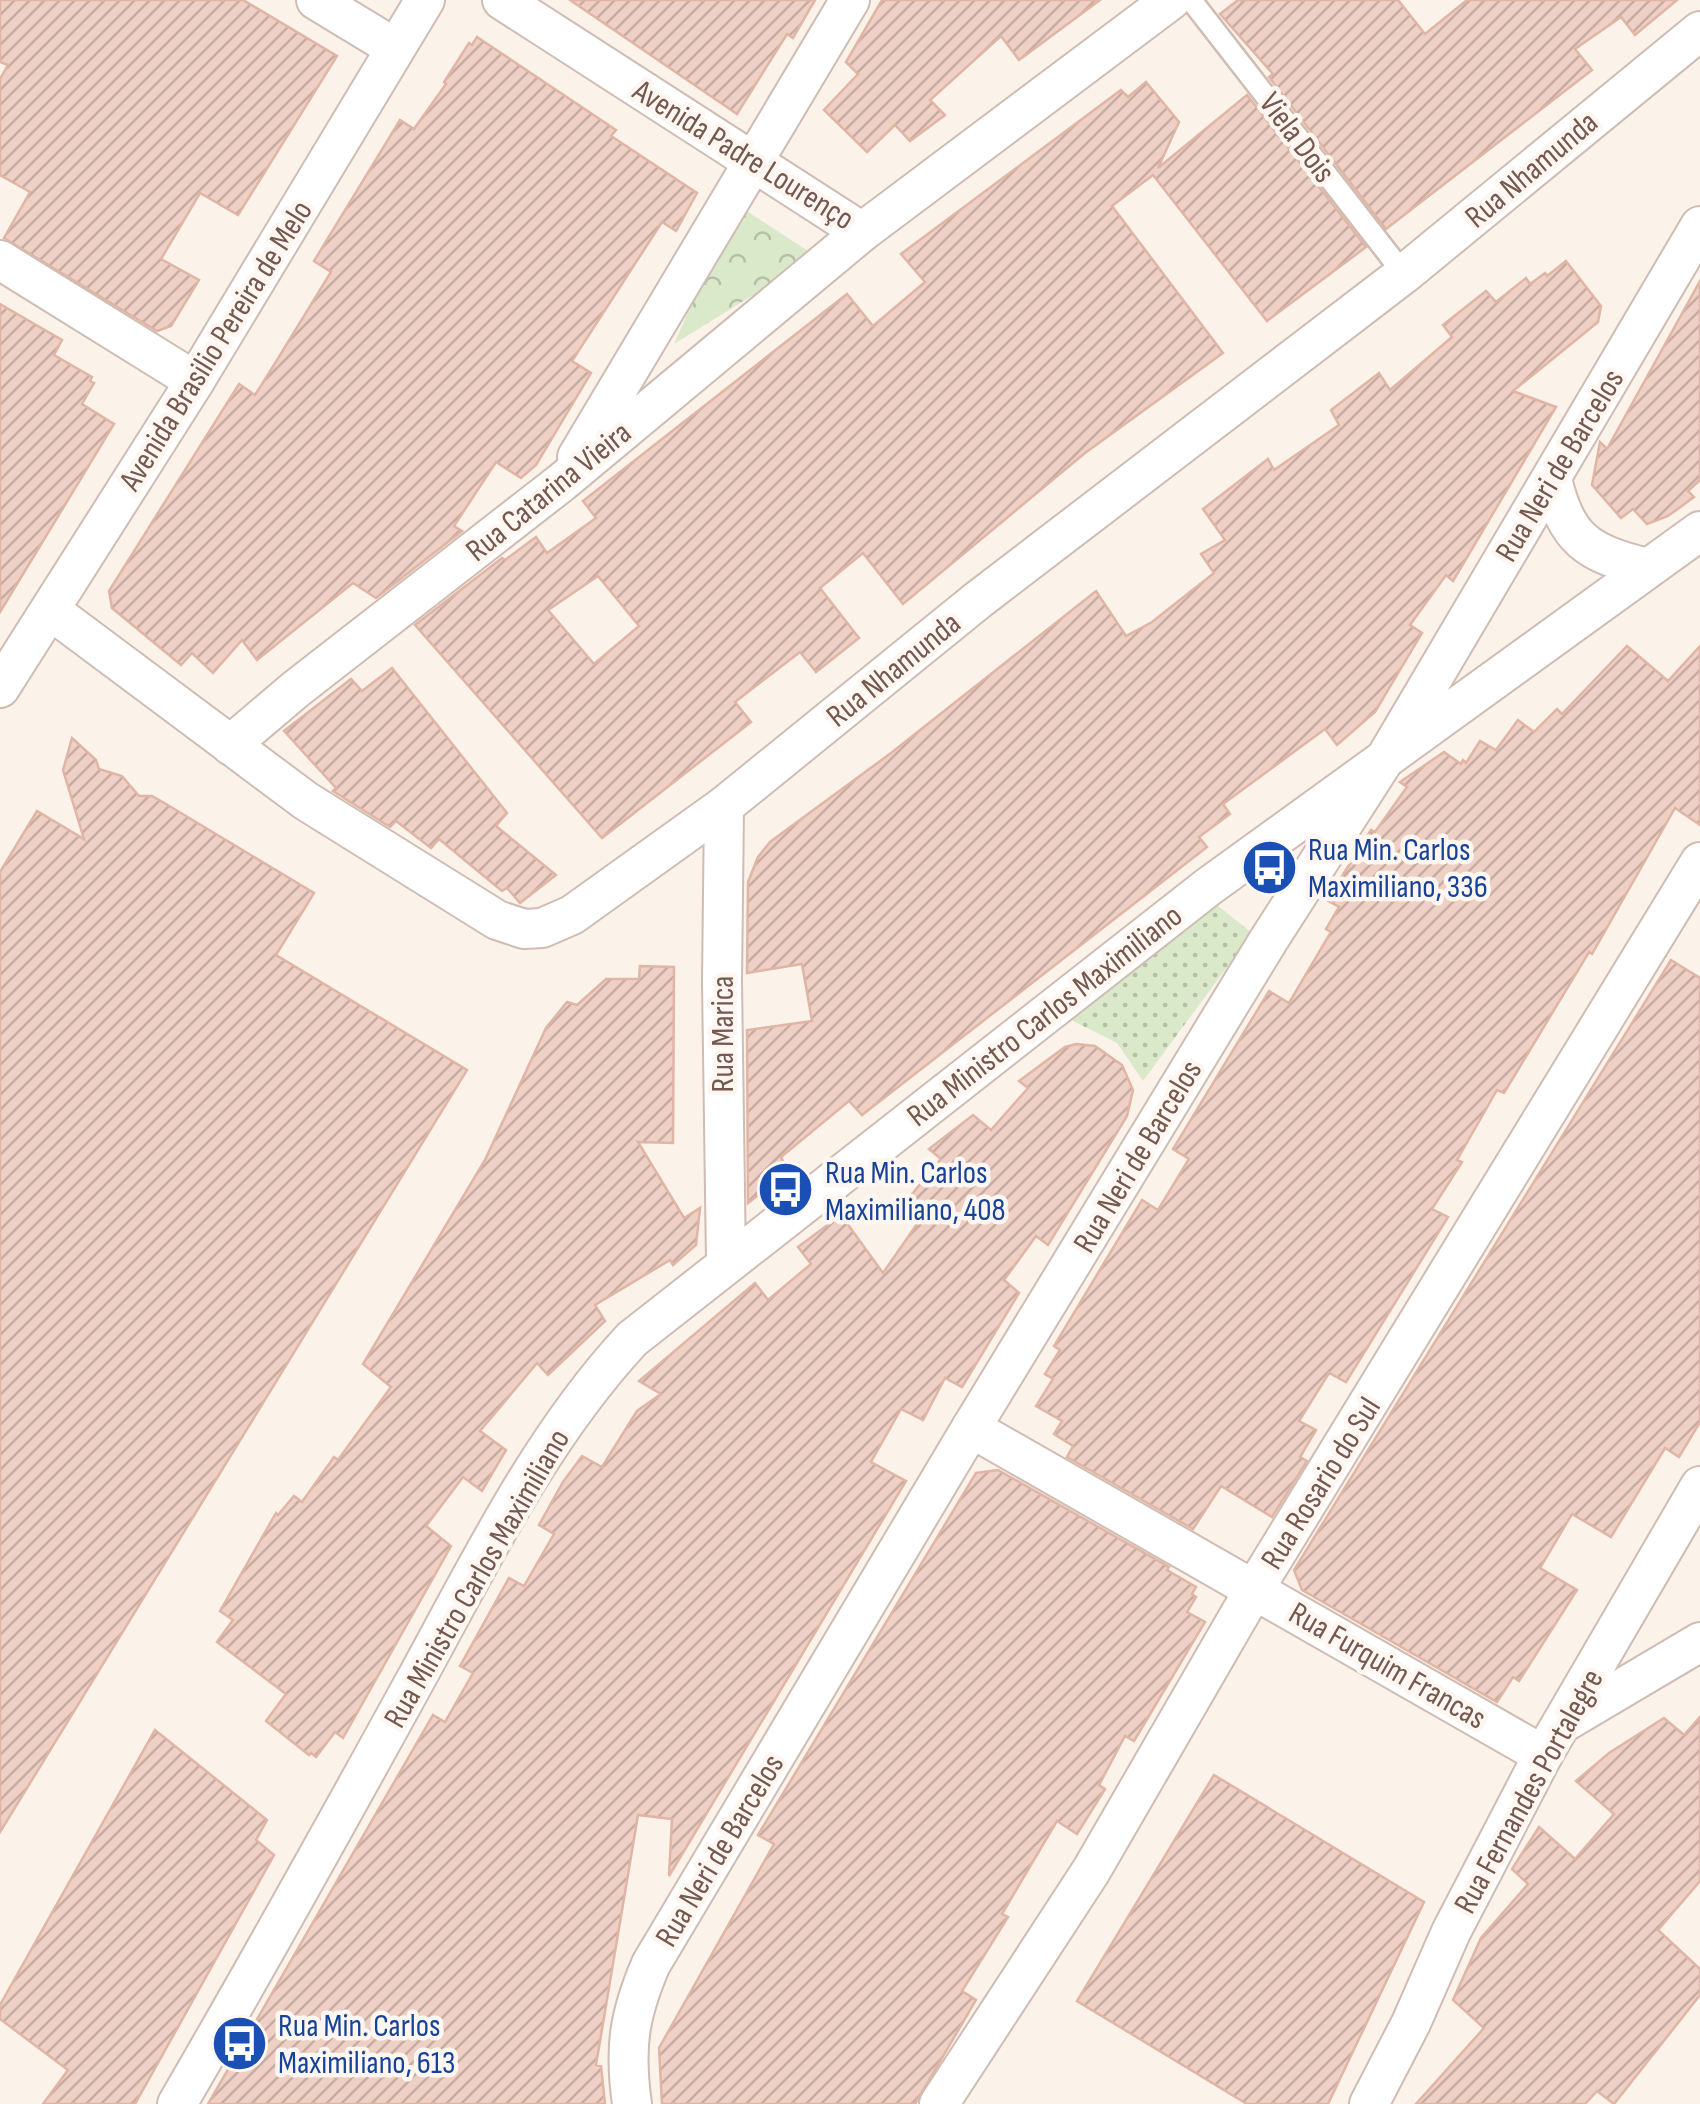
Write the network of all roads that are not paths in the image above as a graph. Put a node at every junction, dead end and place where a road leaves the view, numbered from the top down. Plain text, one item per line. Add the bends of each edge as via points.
1 (316, 0) edge
2 (426, 0) edge
3 (502, 0) edge
4 (850, 0) edge
5 (1172, 0) edge
6 (1191, 0) edge
7 (1700, 31) edge
8 (396, 48) junction
9 (753, 161) junction
10 (1700, 226) edge
11 (862, 232) junction
12 (0, 260) edge
13 (1404, 274) junction
14 (195, 380) junction
15 (1552, 479) junction
16 (562, 482) junction
17 (1700, 531) edge
18 (1647, 568) junction
19 (50, 610) junction
20 (0, 688) edge
21 (230, 744) junction
22 (1388, 754) junction
23 (724, 806) junction
24 (1700, 862) edge
25 (726, 1262) junction
26 (971, 1428) junction
27 (1697, 1506) edge
28 (1255, 1588) junction
29 (1700, 1642) edge
30 (1553, 1739) junction
31 (177, 2104) edge
32 (632, 2104) edge
33 (940, 2104) edge
34 (1369, 2104) edge

1 - 8 street
2 - 8 street, Avenida Brasilio Pereira de Melo
3 - 9 street, Avenida Padre Lourenço
4 - 9 street
5 - 11 street, Avenida Padre Lourenço
6 - 13 lane, Viela Dois
7 - 13 street, Rua Nhamunda
8 - 14 street, Avenida Brasilio Pereira de Melo
9 - 11 street, Avenida Padre Lourenço
9 - 16 street
10 - 15 street, Rua Neri de Barcelos
11 - 16 street, Rua Catarina Vieira
12 - 14 street
13 - 23 street, Rua Nhamunda via 978,600
14 - 19 street, Avenida Brasilio Pereira de Melo
15 - 18 street via 1559,507 1588,548
15 - 22 street, Rua Neri de Barcelos
16 - 21 street, Rua Catarina Vieira
17 - 18 street, Rua Ministro Carlos Maximiliano
18 - 22 street, Rua Ministro Carlos Maximiliano
19 - 20 street, Avenida Brasilio Pereira de Melo
19 - 21 street, Rua Nhamunda
21 - 23 street, Rua Nhamunda via 424,876 524,929 572,915
22 - 25 street, Rua Ministro Carlos Maximiliano
22 - 26 street, Rua Neri de Barcelos
23 - 25 street, Rua Marica
24 - 28 street, Rua Rosario do Sul
25 - 31 street, Rua Ministro Carlos Maximiliano via 621,1351 547,1450
26 - 28 street, Rua Furquim Francas
26 - 32 street, Rua Neri de Barcelos via 652,1964 627,2042
27 - 30 street, Rua Fernandes Portalegre
28 - 30 street, Rua Furquim Francas
28 - 33 street, Rua Rosario do Sul via 1091,1871
29 - 30 street
30 - 34 street, Rua Fernandes Portalegre

